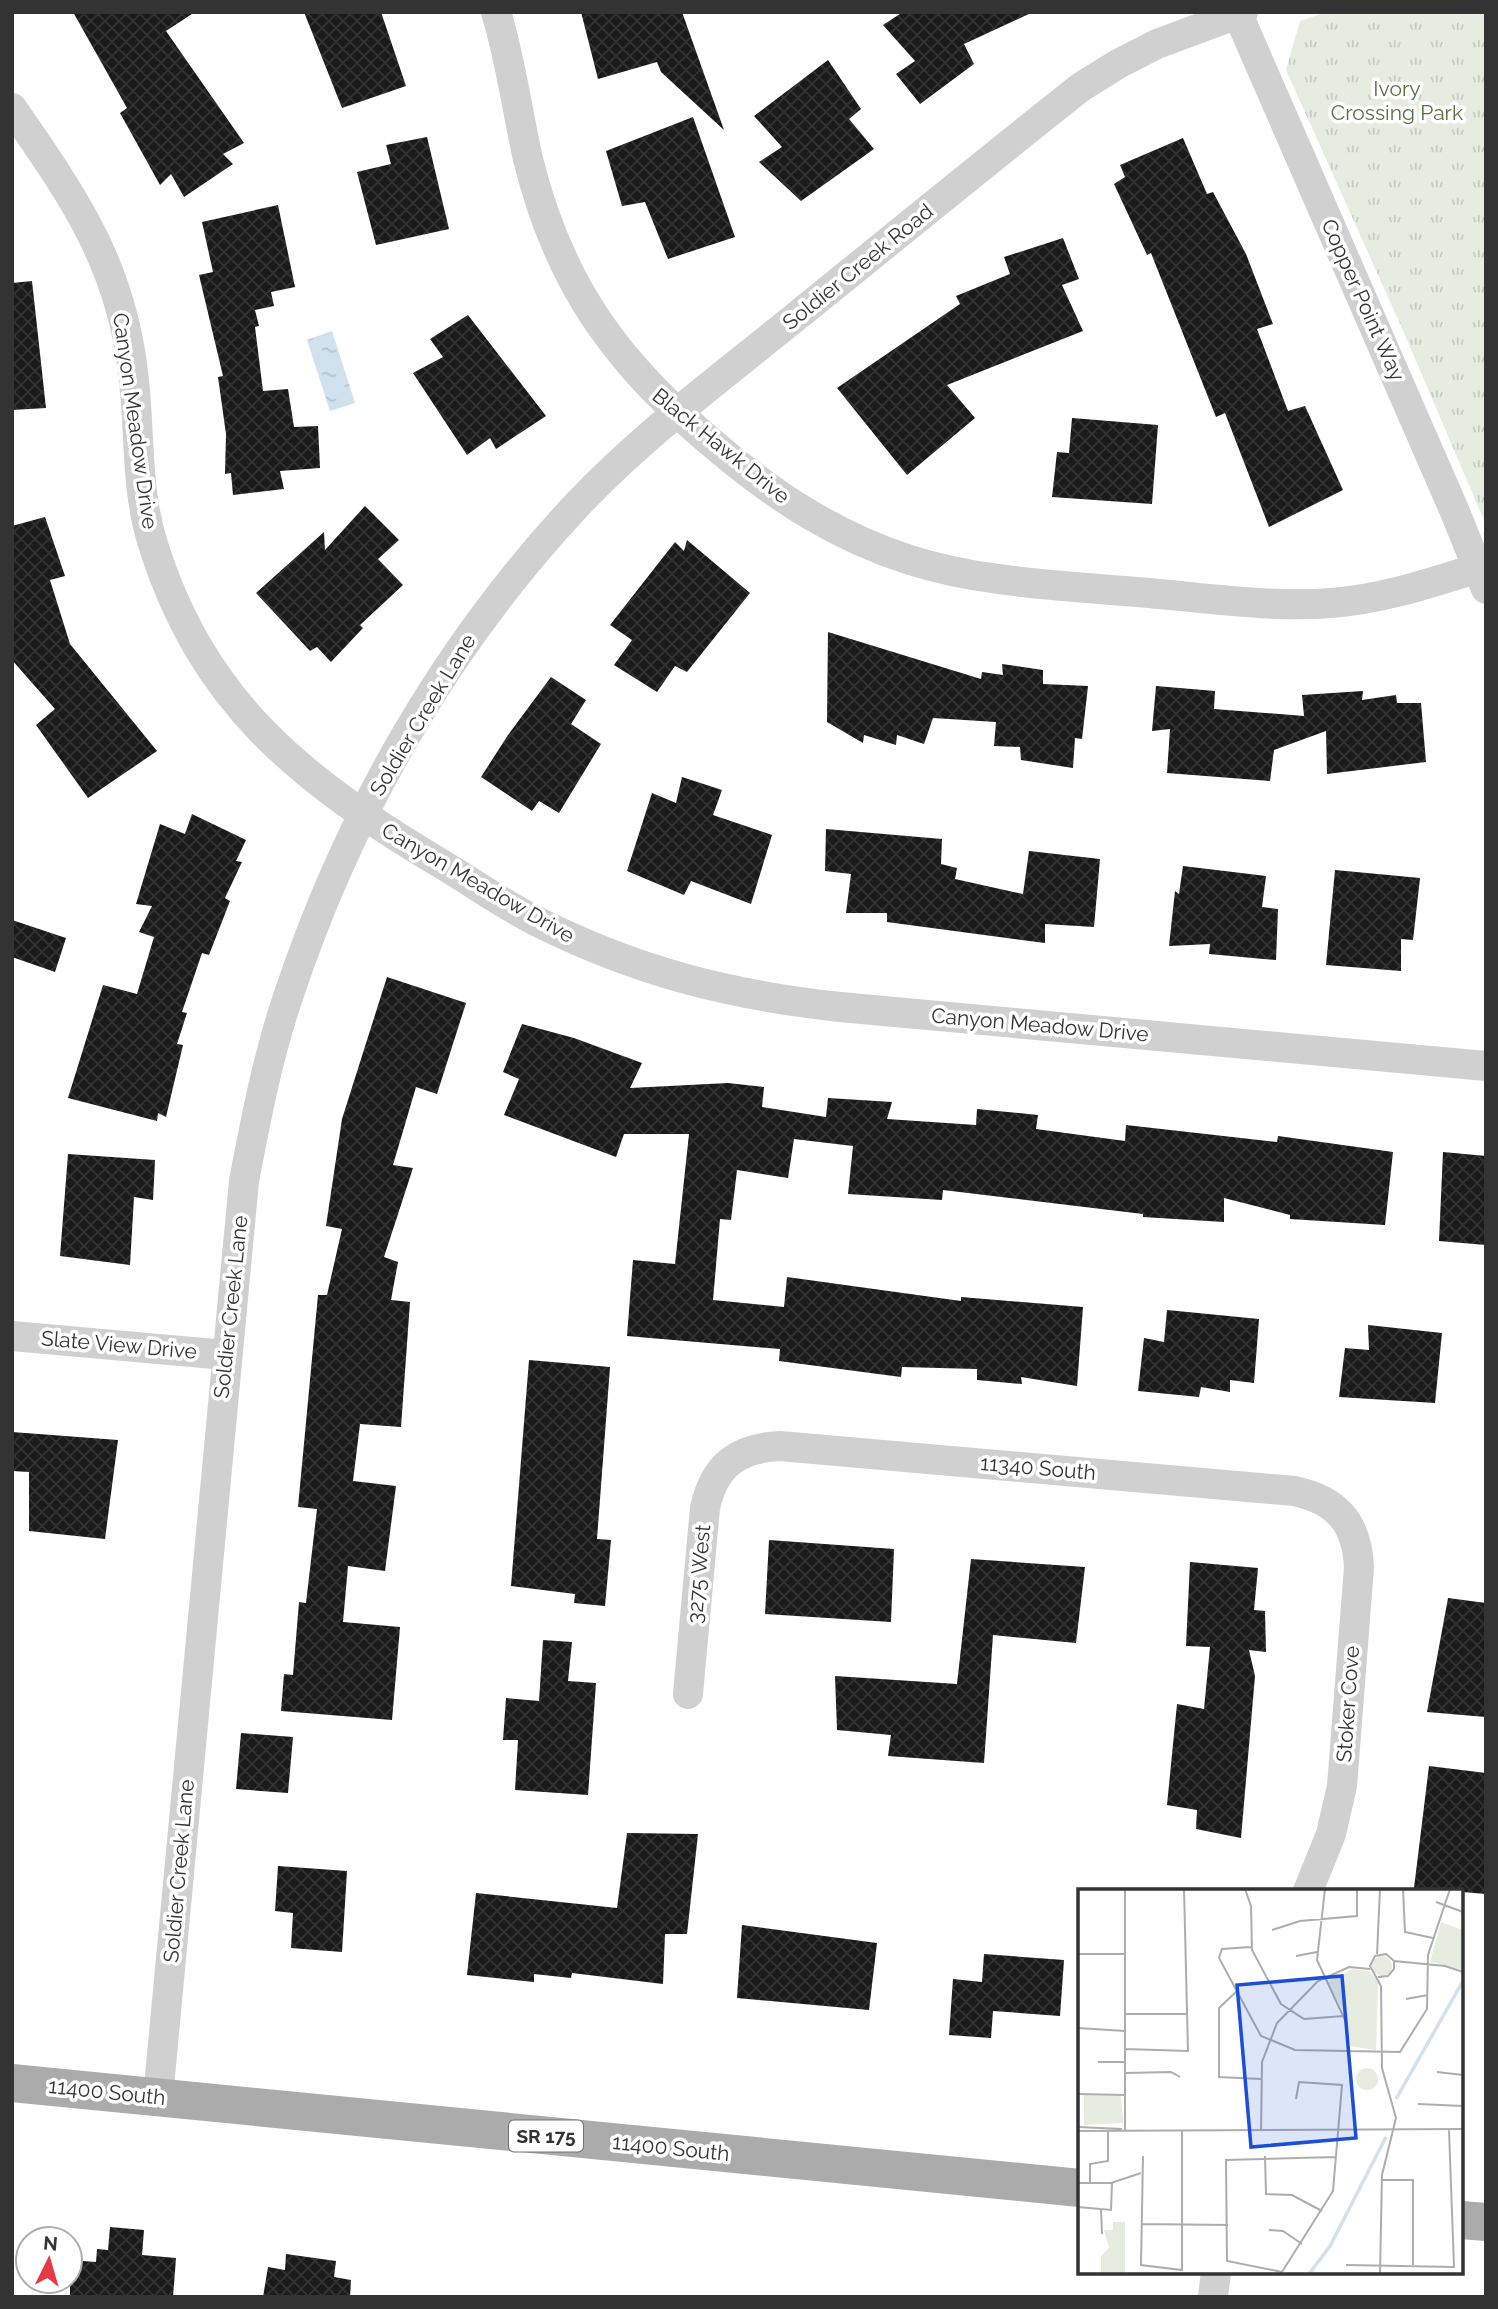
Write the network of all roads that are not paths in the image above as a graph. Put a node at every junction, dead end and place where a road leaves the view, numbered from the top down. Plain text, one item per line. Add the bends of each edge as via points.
1 (496, 12) edge
2 (1240, 13) edge
3 (12, 108) edge
4 (675, 412) junction
5 (513, 578) joint
6 (1482, 578) edge
7 (363, 816) junction
8 (1486, 1066) edge
9 (12, 1336) edge
10 (226, 1354) junction
11 (730, 1462) joint
12 (1342, 1515) joint
13 (688, 1693) dead end
14 (1309, 1889) edge
15 (12, 2083) edge
16 (158, 2098) junction
17 (1078, 2188) edge
18 (1463, 2220) edge
19 (1486, 2222) edge
20 (1216, 2274) edge
21 (1213, 2297) edge

1 - 4 street, Black Hawk Drive via 538,199 553,239 602,326 626,360
2 - 4 street, Soldier Creek Road via 1157,44 1081,87
2 - 6 street, Copper Point Way
3 - 7 street, Canyon Meadow Drive via 83,214 112,279 130,347 143,497 151,537 178,611 197,648 244,714 272,744
4 - 5 street, Soldier Creek Road via 585,497
4 - 6 street, Black Hawk Drive via 779,497 821,522 910,560 958,572 1006,580 1301,604 1333,603
5 - 7 street, Soldier Creek Lane via 443,675
7 - 8 street, Canyon Meadow Drive via 535,920 632,962 734,992 840,1007
7 - 10 street, Soldier Creek Lane via 309,938 270,1058 244,1181
9 - 10 street, Slate View Drive
10 - 16 street, Soldier Creek Lane
11 - 12 street, 11340 South via 745,1452 780,1446 1294,1491 1329,1503
11 - 13 street, 3275 West via 717,1475 705,1508
12 - 14 street, Stoker Cove via 1358,1548 1359,1567 1342,1786 1331,1834
15 - 16 main road, 11400 South / SR 175
16 - 17 main road, 11400 South / SR 175
18 - 19 main road
20 - 21 street

